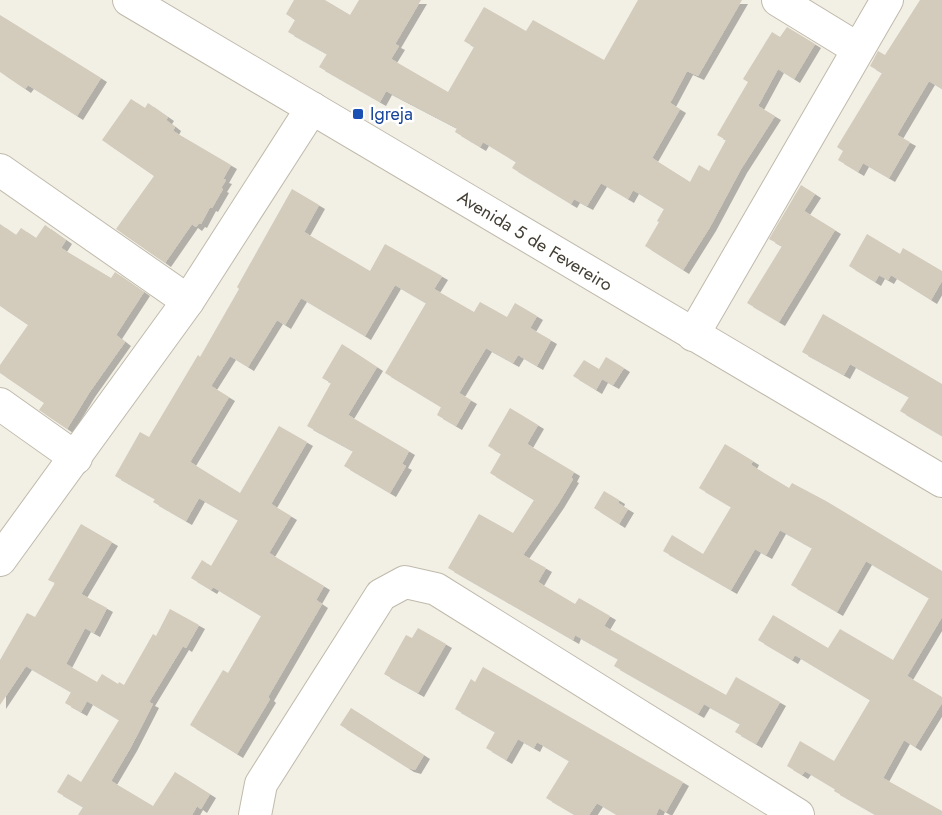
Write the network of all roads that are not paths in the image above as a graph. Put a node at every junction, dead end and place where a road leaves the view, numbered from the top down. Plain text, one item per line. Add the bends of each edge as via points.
1 (129, 0) edge
2 (778, 0) edge
3 (887, 0) edge
4 (858, 49) junction
5 (312, 108) junction
6 (0, 170) edge
7 (188, 301) junction
8 (693, 334) junction
9 (0, 404) edge
10 (76, 458) junction
11 (942, 481) edge
12 (0, 560) edge
13 (255, 815) edge
14 (798, 815) edge

1 - 5 street, Avenida 5 de Fevereiro
2 - 4 street
3 - 4 street
4 - 8 street
5 - 7 street
5 - 8 street, Avenida 5 de Fevereiro
6 - 7 street
7 - 10 street
8 - 11 street, Avenida 5 de Fevereiro
9 - 10 street
10 - 12 street
13 - 14 street via 261,784 381,595 405,582 436,589

